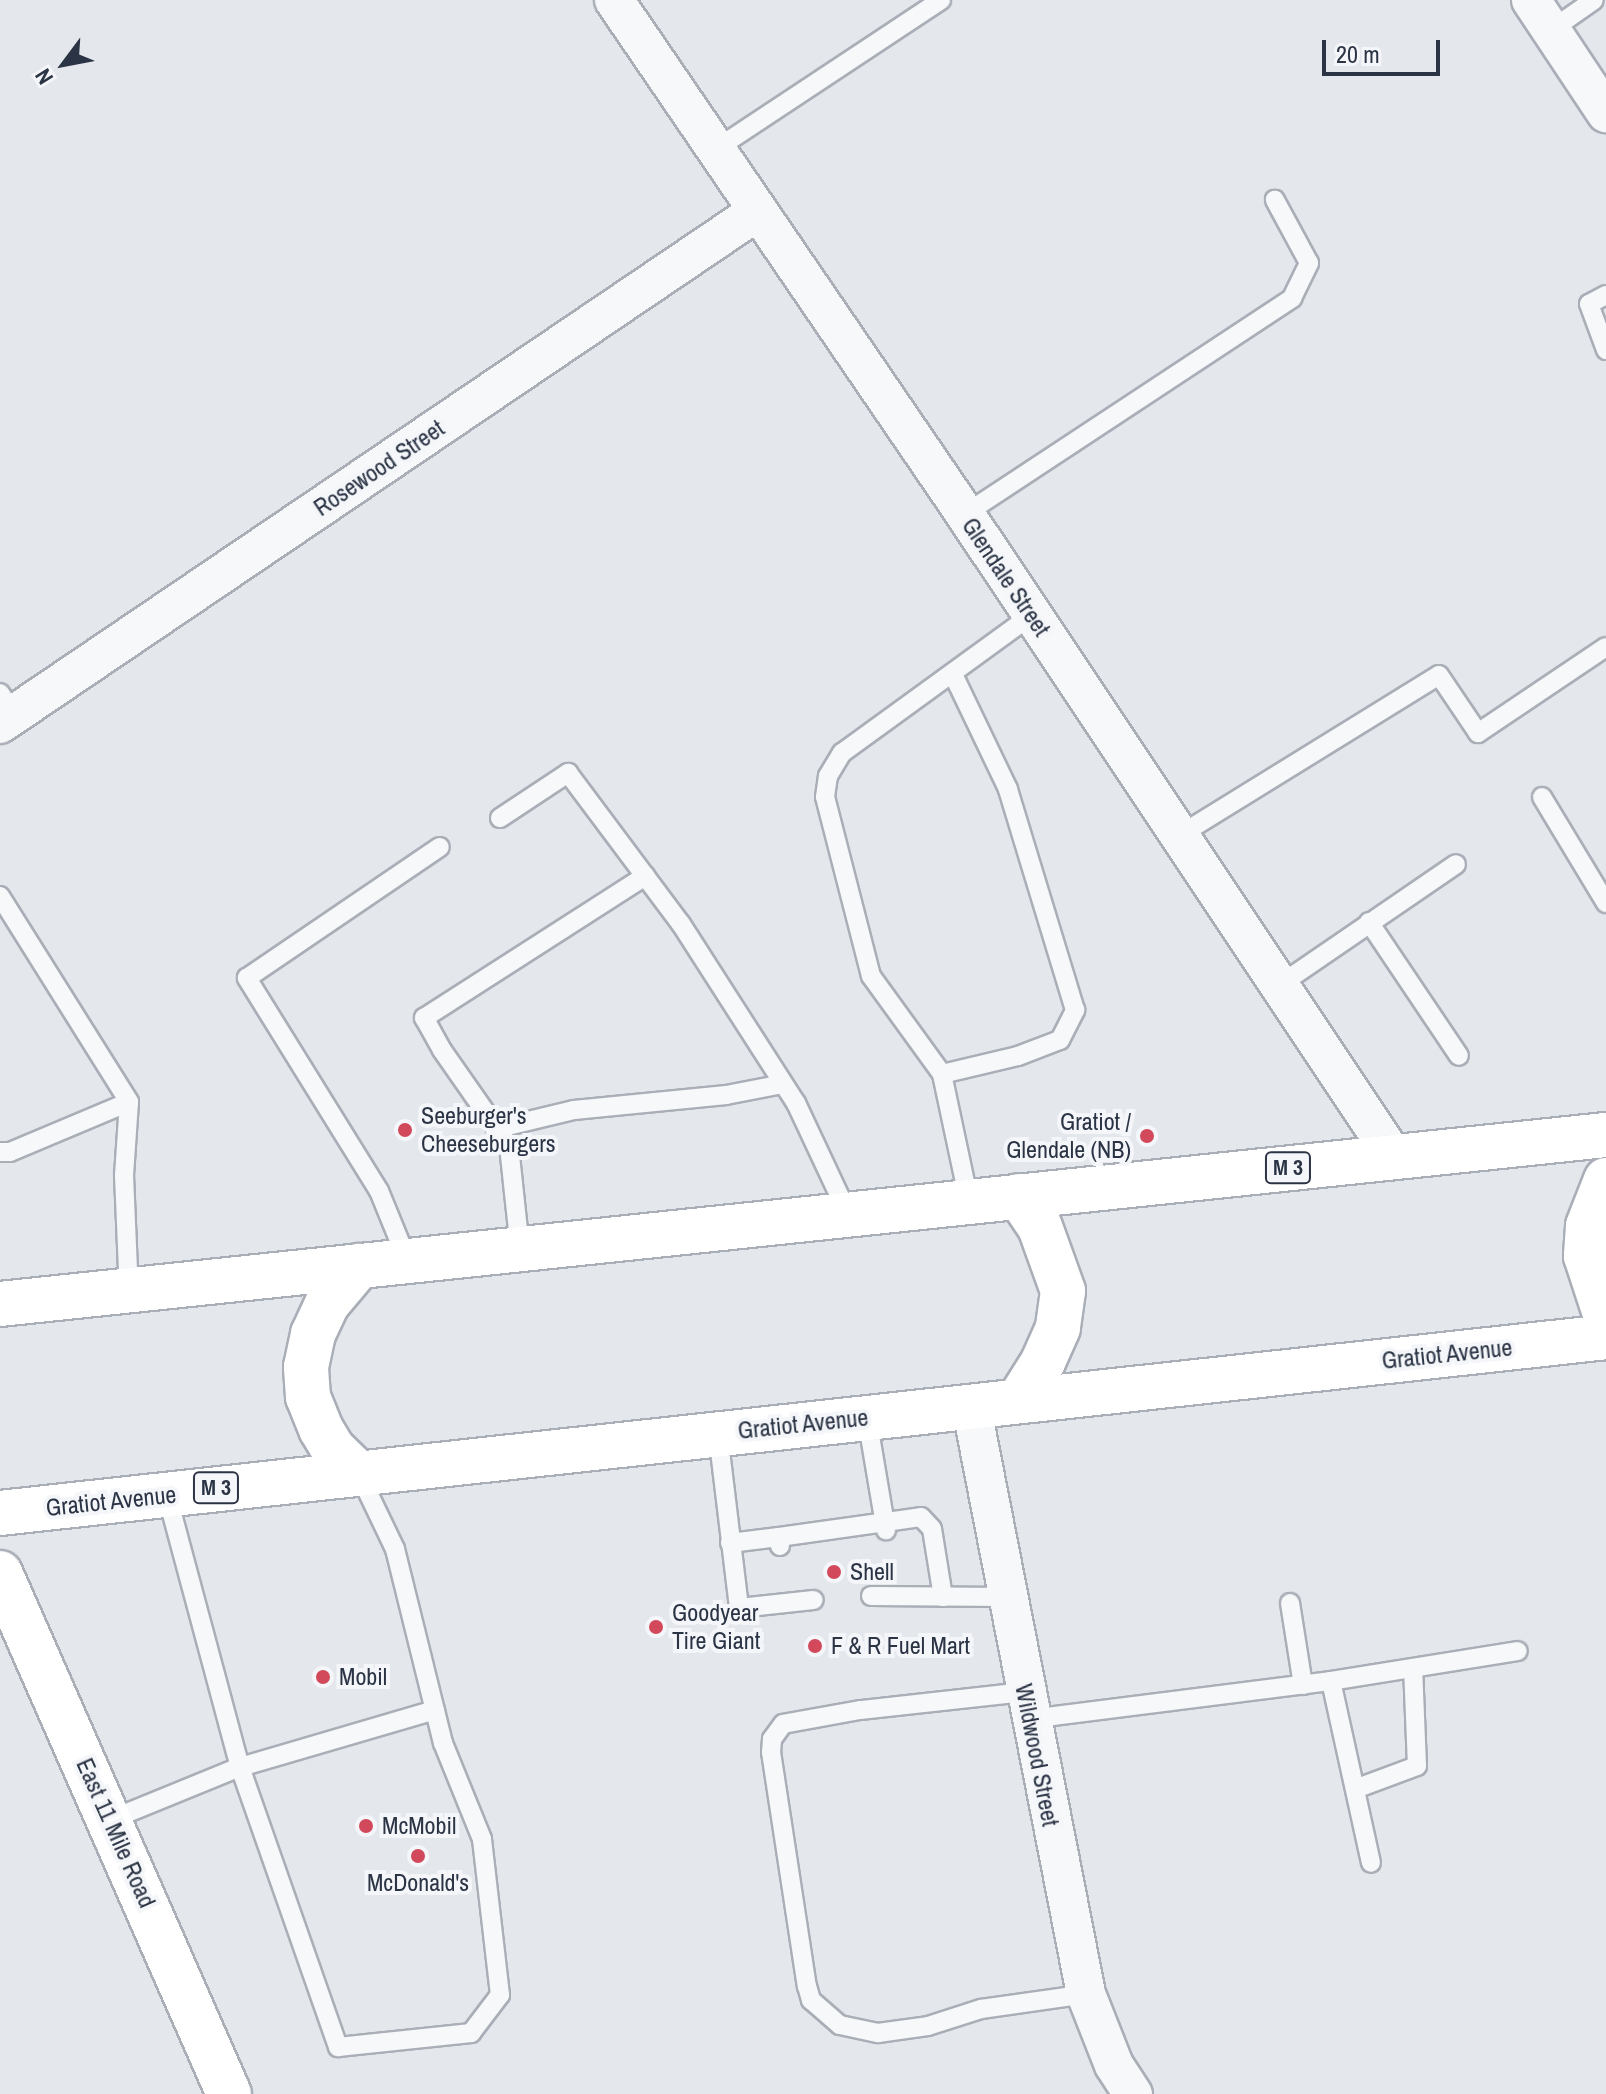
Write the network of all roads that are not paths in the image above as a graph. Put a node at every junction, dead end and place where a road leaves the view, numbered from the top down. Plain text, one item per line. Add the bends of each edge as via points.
1 (614, 0) edge
2 (941, 0) edge
3 (1594, 0) edge
4 (1541, 15) edge
5 (1606, 113) edge
6 (716, 149) junction
7 (1275, 200) dead end
8 (758, 211) junction
9 (1606, 295) edge
10 (1606, 350) edge
11 (965, 514) junction
12 (1032, 615) junction
13 (1606, 647) edge
14 (953, 674) junction
15 (5, 711) edge
16 (1542, 797) dead end
17 (500, 818) dead end
18 (1180, 835) junction
19 (440, 847) dead end
20 (1456, 864) dead end
21 (645, 876) junction
22 (0, 896) edge
23 (1606, 903) edge
24 (1369, 922) junction
25 (1281, 984) junction
26 (1459, 1056) dead end
27 (942, 1074) junction
28 (783, 1084) junction
29 (129, 1102) junction
30 (499, 1128) junction
31 (1606, 1135) edge
32 (0, 1152) edge
33 (1394, 1157) junction
34 (1606, 1180) edge
35 (1019, 1196) junction
36 (969, 1201) junction
37 (848, 1214) junction
38 (520, 1249) junction
39 (408, 1262) junction
40 (359, 1266) junction
41 (129, 1292) junction
42 (0, 1304) edge
43 (1606, 1317) edge
44 (1606, 1337) edge
45 (1019, 1400) junction
46 (971, 1405) junction
47 (867, 1417) junction
48 (718, 1434) junction
49 (359, 1474) junction
50 (167, 1495) junction
51 (0, 1513) edge
52 (886, 1527) junction
53 (730, 1543) junction
54 (0, 1573) edge
55 (871, 1596) dead end
56 (943, 1597) junction
57 (1008, 1597) junction
58 (814, 1600) dead end
59 (1290, 1603) dead end
60 (1518, 1651) dead end
61 (1413, 1668) junction
62 (1331, 1681) junction
63 (1303, 1685) junction
64 (1027, 1706) junction
65 (435, 1710) junction
66 (240, 1767) junction
67 (1355, 1789) junction
68 (110, 1820) junction
69 (1371, 1863) dead end
70 (1086, 1994) junction
71 (229, 2094) edge
72 (1133, 2094) edge

1 - 6 street, Glendale Street
2 - 6 lane
3 - 4 lane
4 - 5 street
6 - 8 street, Glendale Street
7 - 11 lane via 1309,263 1292,298
8 - 11 street, Glendale Street
8 - 15 street, Rosewood Street
9 - 10 lane via 1589,304
11 - 12 street, Glendale Street
12 - 14 lane
12 - 18 street, Glendale Street
13 - 18 lane via 1478,733 1439,675
14 - 27 lane via 842,753 828,776 825,797 871,976
14 - 27 lane via 1008,789 1075,1010 1060,1040
16 - 23 lane
17 - 21 lane via 568,773
18 - 25 street, Glendale Street
19 - 39 lane via 247,978 379,1191
20 - 24 lane
21 - 28 lane
21 - 30 lane via 424,1018
22 - 29 lane
24 - 25 lane
24 - 26 lane
25 - 33 street, Glendale Street
27 - 36 lane
28 - 30 lane via 574,1110
28 - 37 lane
29 - 32 lane
29 - 41 lane via 124,1175
30 - 38 lane via 509,1146
31 - 33 main road, M 3
33 - 35 main road, M 3
34 - 43 main road via 1588,1226 1586,1256
35 - 36 main road, M 3
35 - 45 main road via 1040,1227 1063,1291 1058,1328
36 - 37 main road, M 3
37 - 38 main road, M 3
38 - 39 main road, M 3
39 - 40 main road, M 3
40 - 41 main road, M 3
40 - 49 main road via 327,1304 306,1367 308,1397 321,1429
41 - 42 main road, M 3
44 - 45 main road, Gratiot Avenue / M 3
45 - 46 main road, Gratiot Avenue / M 3
46 - 47 main road, Gratiot Avenue / M 3
46 - 57 street, Wildwood Street
47 - 48 main road, Gratiot Avenue / M 3
47 - 52 lane
48 - 49 main road, Gratiot Avenue / M 3
48 - 53 lane
49 - 50 main road, Gratiot Avenue / M 3
49 - 65 lane via 395,1549
50 - 51 main road, Gratiot Avenue / M 3
50 - 66 lane
52 - 53 lane via 780,1543
52 - 56 lane via 921,1517 932,1529
53 - 58 lane via 739,1608
54 - 68 main road, East 11 Mile Road
55 - 56 lane via 897,1587
56 - 57 lane
57 - 64 street, Wildwood Street
59 - 63 lane
60 - 61 lane
61 - 62 lane
61 - 67 lane via 1417,1766
62 - 63 lane
62 - 67 lane
63 - 64 lane
64 - 70 street, Wildwood Street
64 - 70 lane via 860,1710 783,1724 772,1739 771,1752 807,1986 811,2000 840,2025 878,2033 928,2026 981,2009
65 - 66 lane
65 - 66 lane via 482,1839 500,1995 471,2033 338,2047
66 - 68 lane
67 - 69 lane
68 - 71 main road, East 11 Mile Road
70 - 72 street, Wildwood Street via 1114,2065

